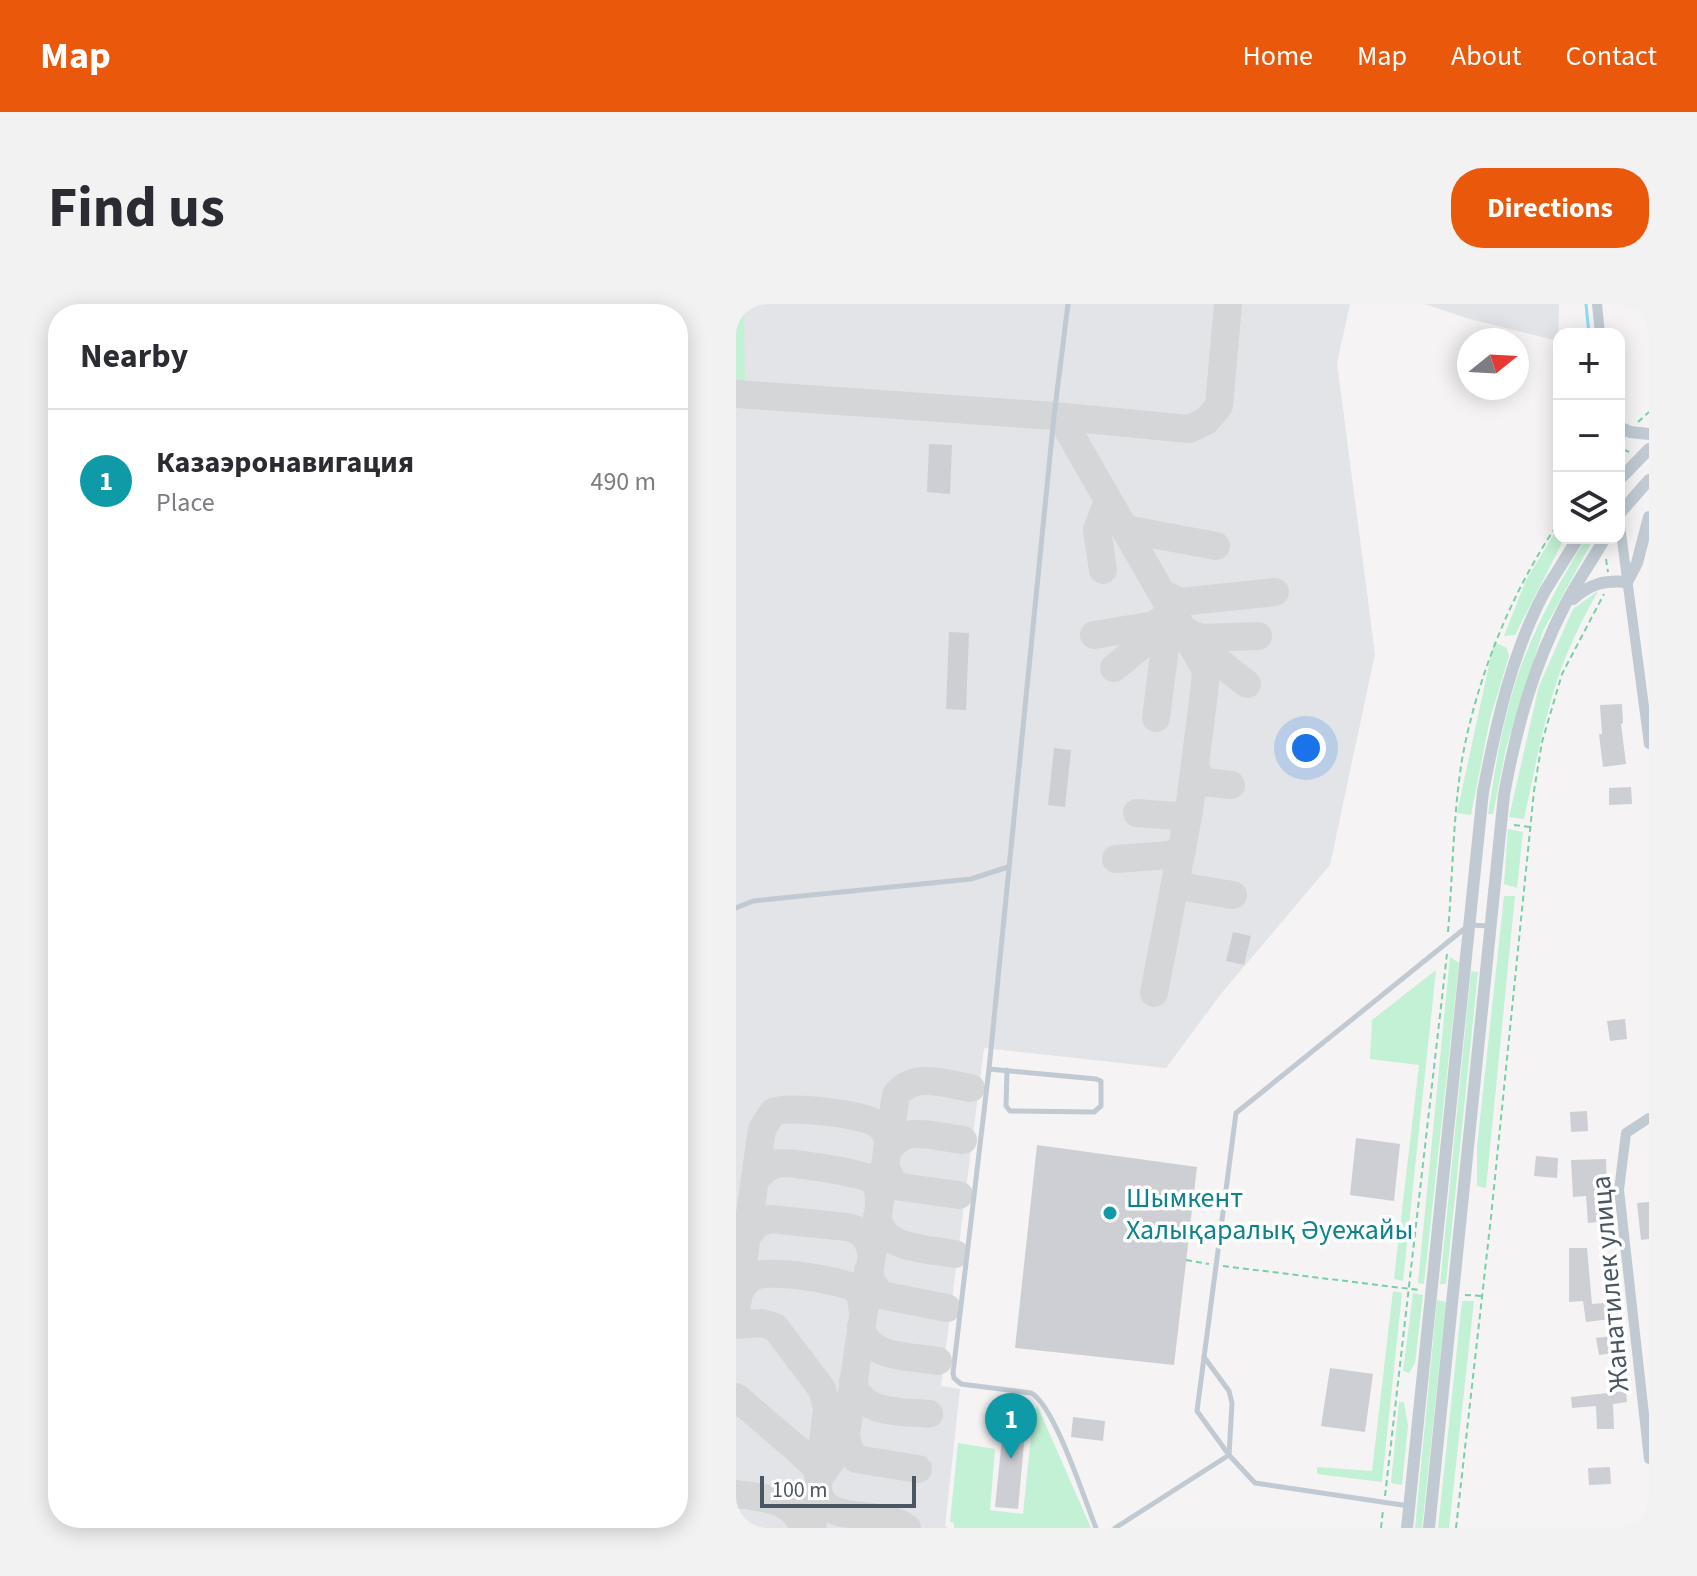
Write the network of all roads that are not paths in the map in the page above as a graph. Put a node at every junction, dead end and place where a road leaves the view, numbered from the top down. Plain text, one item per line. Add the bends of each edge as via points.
1 (1068, 304) edge
2 (1597, 304) edge
3 (1599, 328) edge
4 (1625, 432) edge
5 (1649, 434) edge
6 (1649, 449) edge
7 (1625, 474) edge
8 (1649, 480) edge
9 (1625, 509) edge
10 (1649, 517) edge
11 (1572, 544) edge
12 (1601, 544) edge
13 (1622, 544) edge
14 (1627, 582) junction
15 (1564, 607) junction
16 (1649, 744) edge
17 (1008, 867) junction
18 (736, 908) edge
19 (1469, 925) junction
20 (1491, 926) junction
21 (989, 1069) junction
22 (1007, 1070) junction
23 (1649, 1118) edge
24 (1204, 1357) junction
25 (1229, 1455) junction
26 (1649, 1459) edge
27 (1409, 1506) junction
28 (1096, 1528) edge
29 (1115, 1528) edge
30 (1407, 1528) edge
31 (1429, 1528) edge

1 - 17 lane
2 - 3 street
4 - 5 street
6 - 7 street
8 - 9 street
10 - 14 street
11 - 19 street via 1517,657 1495,730
12 - 15 street
13 - 14 street
14 - 15 street via 1608,580 1586,588
14 - 16 street
15 - 20 street via 1537,665 1515,734
17 - 18 lane via 971,879 753,901
17 - 21 lane
19 - 20 lane
19 - 24 lane via 1236,1113
19 - 27 street
20 - 31 street
21 - 22 lane
21 - 28 lane via 954,1378 961,1384 1038,1397
22 - 22 lane via 1096,1079 1101,1081 1101,1106 1094,1112 1010,1111
23 - 26 street, Жанатилек улица via 1626,1133 1619,1190
24 - 25 lane via 1229,1391
24 - 25 lane via 1197,1411
25 - 27 lane via 1255,1483
25 - 29 lane
27 - 30 street

